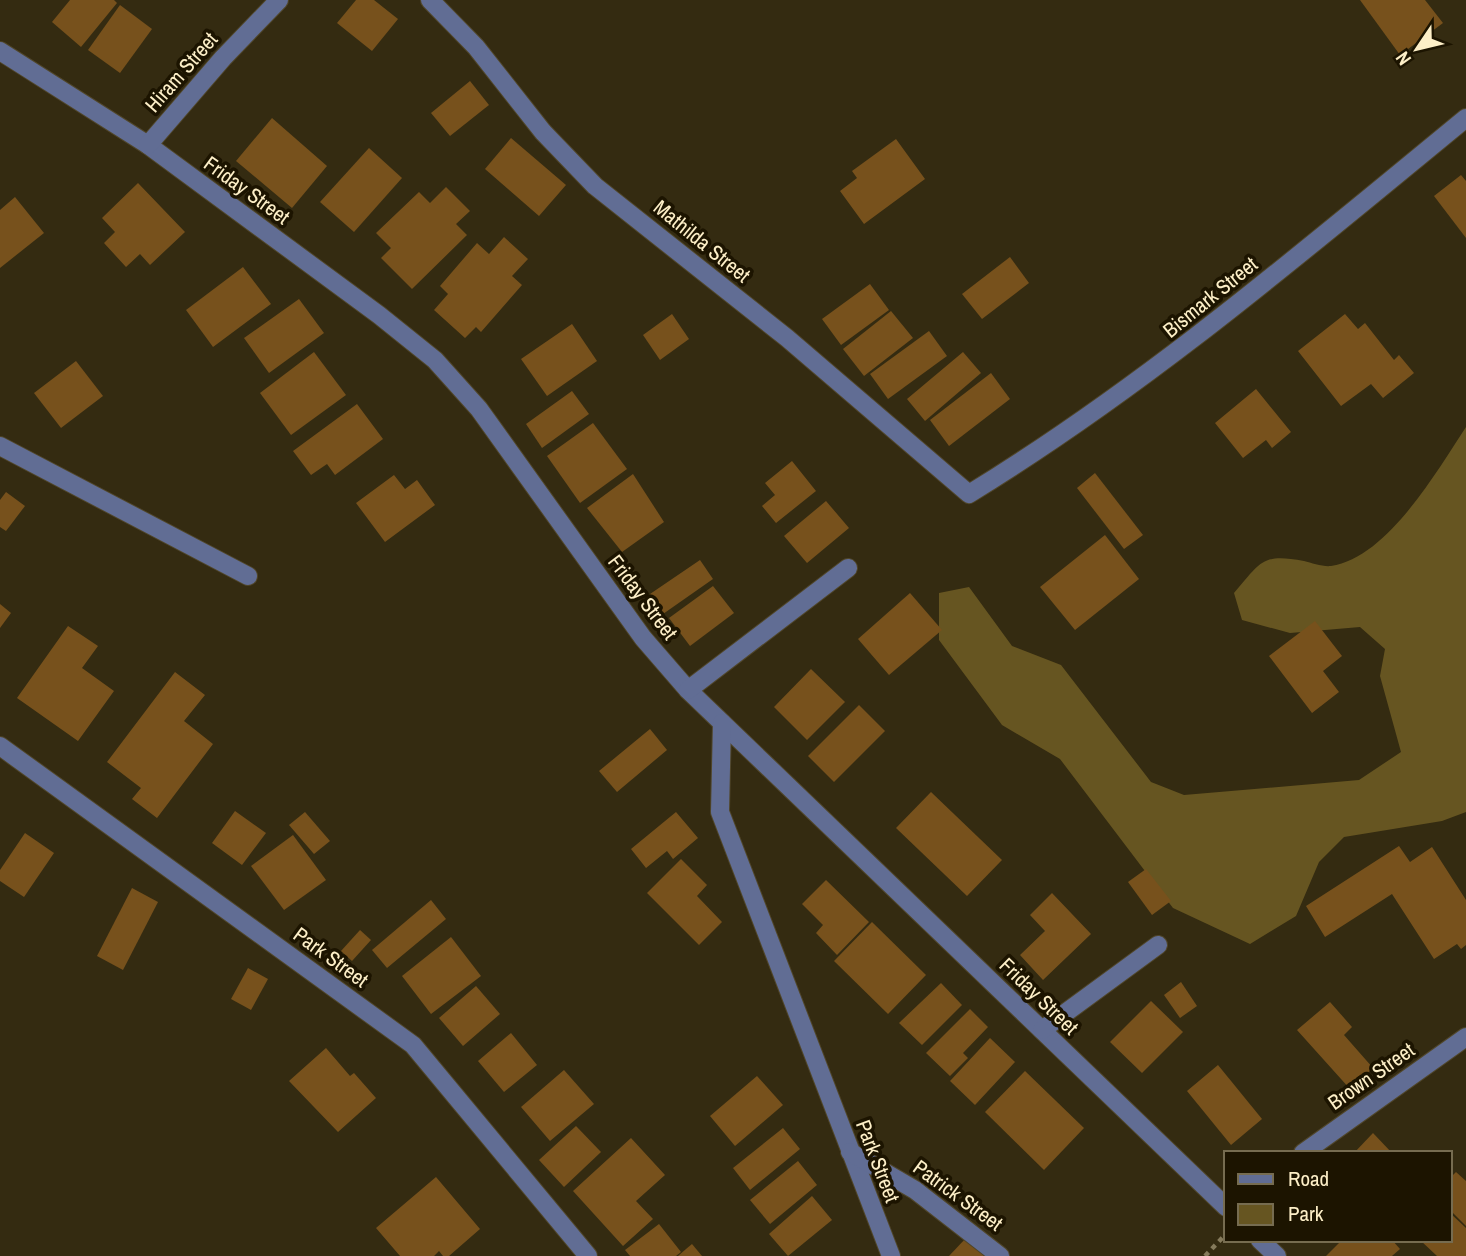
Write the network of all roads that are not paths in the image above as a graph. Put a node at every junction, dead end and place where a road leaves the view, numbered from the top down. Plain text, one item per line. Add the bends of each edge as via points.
1 (279, 0) edge
2 (430, 0) edge
3 (0, 51) edge
4 (1466, 118) edge
5 (148, 145) junction
6 (0, 446) edge
7 (969, 494) joint
8 (848, 568) dead end
9 (248, 576) dead end
10 (688, 691) junction
11 (722, 723) junction
12 (0, 746) edge
13 (1158, 945) dead end
14 (1042, 1030) junction
15 (1466, 1037) edge
16 (1306, 1151) edge
17 (850, 1152) junction
18 (1224, 1205) edge
19 (1262, 1242) edge
20 (589, 1256) edge
21 (891, 1256) edge
22 (1000, 1256) edge
23 (1276, 1256) edge

1 - 5 street, Hiram Street
2 - 7 street, Mathilda Street via 595,186 776,330
3 - 5 street, Friday Street
4 - 7 street, Bismark Street via 1194,341 1054,442
5 - 10 street, Friday Street via 435,360 479,410 643,638
6 - 9 street
8 - 10 street
10 - 11 street, Friday Street
11 - 14 street, Friday Street
11 - 17 street, Park Street via 720,812
12 - 20 street, Park Street via 413,1045
13 - 14 street
14 - 18 street, Friday Street
15 - 16 street, Brown Street
17 - 21 street, Park Street
17 - 22 street, Patrick Street via 915,1190
19 - 23 street

